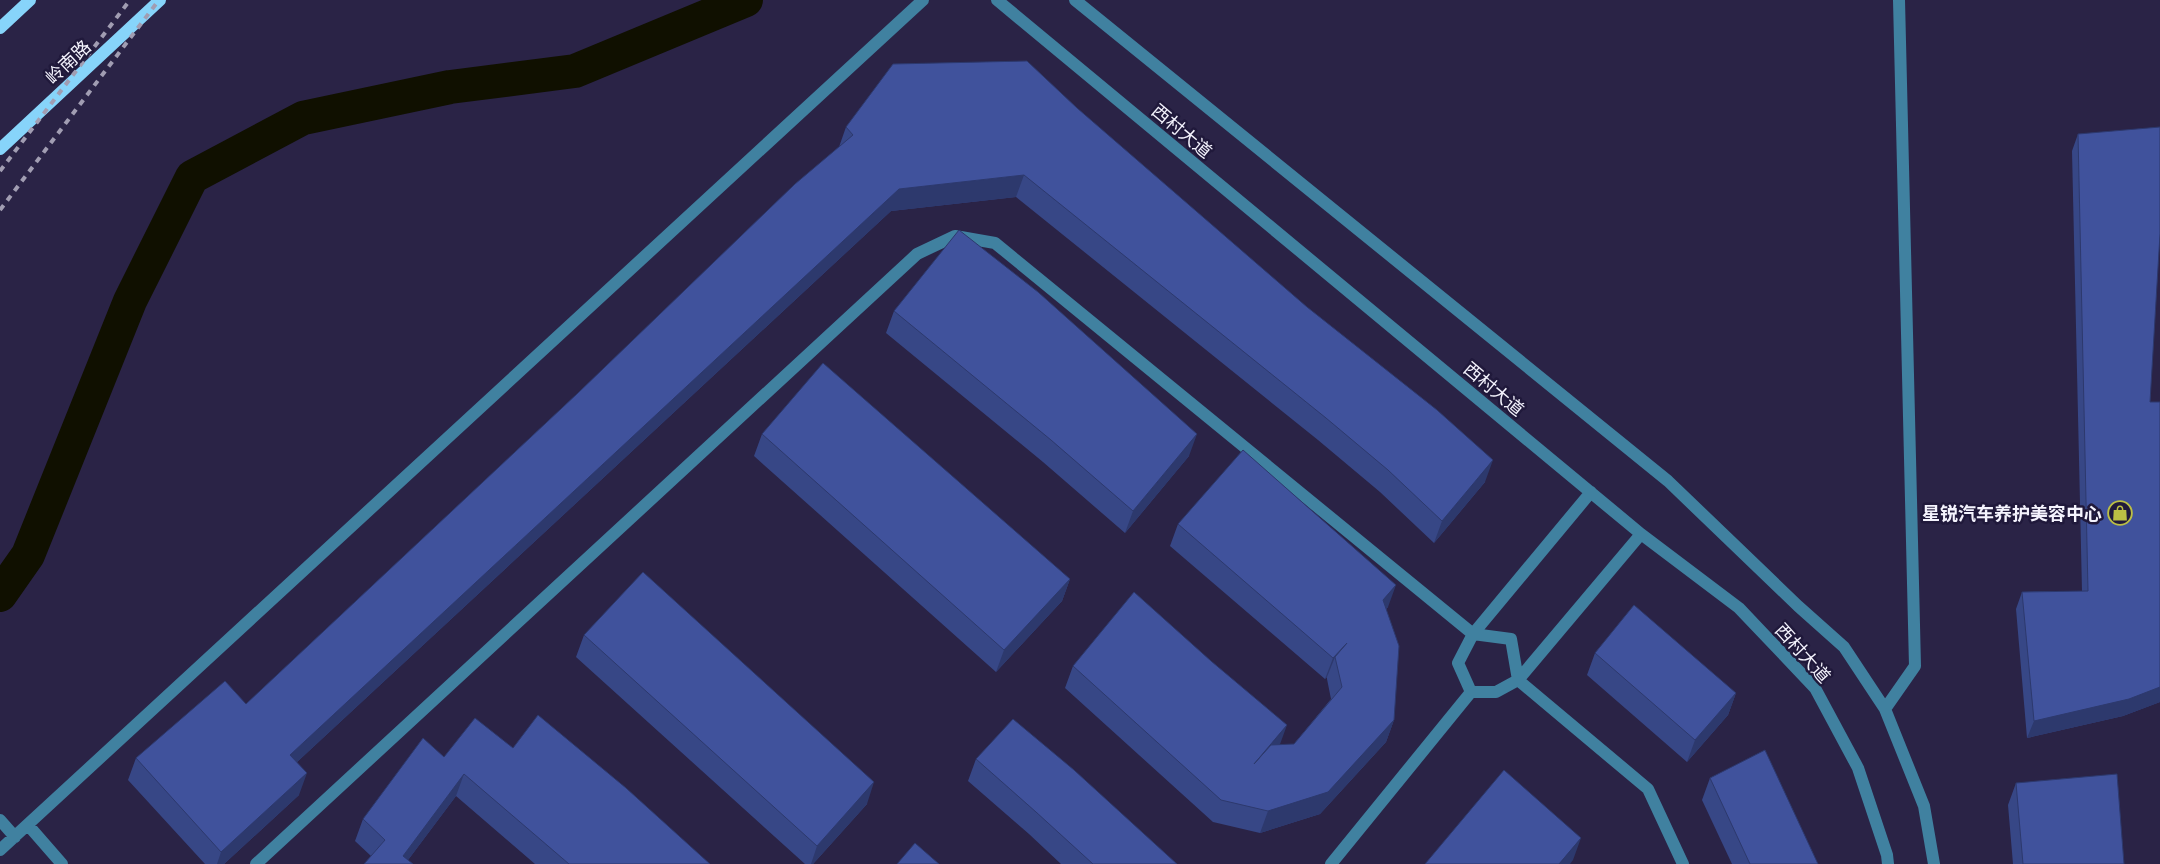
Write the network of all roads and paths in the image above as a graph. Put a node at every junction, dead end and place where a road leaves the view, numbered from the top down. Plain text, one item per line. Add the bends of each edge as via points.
1 (30, 0) edge
2 (160, 0) edge
3 (923, 0) edge
4 (997, 0) edge
5 (1075, 0) edge
6 (1899, 0) edge
7 (0, 28) edge
8 (0, 149) edge
9 (1591, 492) junction
10 (1641, 534) junction
11 (1473, 634) junction
12 (1518, 680) junction
13 (1471, 692) junction
14 (1885, 709) junction
15 (0, 820) edge
16 (28, 824) junction
17 (15, 837) junction
18 (0, 850) edge
19 (62, 864) edge
20 (256, 864) edge
21 (1331, 864) edge
22 (1683, 864) edge
23 (1888, 864) edge
24 (1934, 864) edge

1 - 7 main road
2 - 8 main road, 岭南路
3 - 16 street
4 - 9 street, 西村大道
5 - 14 street, 西村大道 via 1668,481 1844,647
6 - 14 street via 1916,666
9 - 10 street, 西村大道
9 - 11 street
10 - 12 street
10 - 23 street, 西村大道 via 1739,608 1815,688 1858,768
11 - 12 street via 1511,639
11 - 13 street via 1458,663
11 - 20 street via 995,243 955,236 917,254
12 - 13 street via 1496,692
12 - 22 street via 1648,789
13 - 21 street
14 - 24 street, 西村大道 via 1924,806
15 - 17 street
16 - 17 street
16 - 19 street
17 - 18 street

